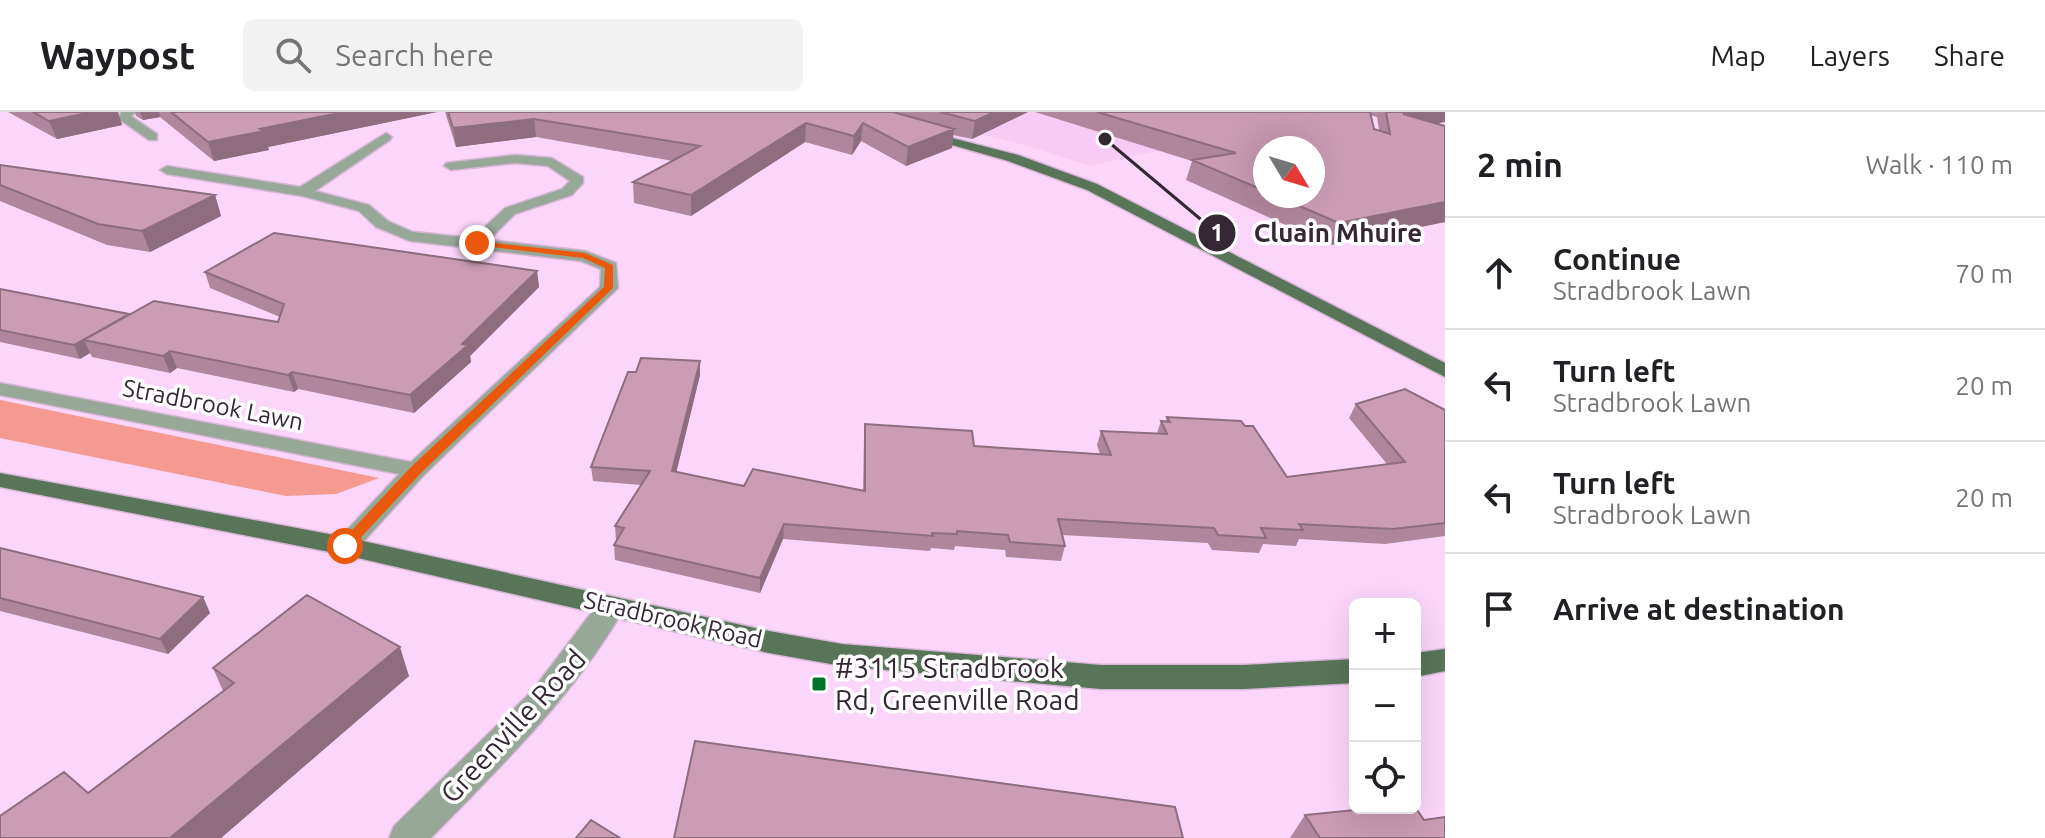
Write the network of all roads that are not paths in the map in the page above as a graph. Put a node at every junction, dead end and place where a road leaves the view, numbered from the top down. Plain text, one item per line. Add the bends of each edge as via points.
1 (130, 112) edge
2 (899, 126) edge
3 (153, 137) dead end
4 (386, 137) dead end
5 (451, 166) dead end
6 (167, 170) dead end
7 (303, 192) junction
8 (477, 243) junction
9 (1445, 371) edge
10 (0, 389) edge
11 (416, 470) junction
12 (0, 480) edge
13 (345, 546) junction
14 (611, 607) junction
15 (1445, 660) edge
16 (1421, 664) edge
17 (1349, 671) edge
18 (407, 838) edge

1 - 3 street via 123,116
2 - 9 main road via 1092,187
4 - 7 street
5 - 8 street via 515,159 552,162 578,180 567,192 510,211
6 - 7 street
7 - 8 street via 364,208 382,224 410,236
8 - 11 street via 585,256 610,267 609,288
10 - 11 street, Stradbrook Lawn
11 - 13 street
12 - 13 main road, Stradbrook Road
13 - 14 main road, Stradbrook Road
14 - 17 main road, Stradbrook Road via 842,655 990,670 1149,677
14 - 18 street, Greenville Road via 587,647 536,706
15 - 16 main road

